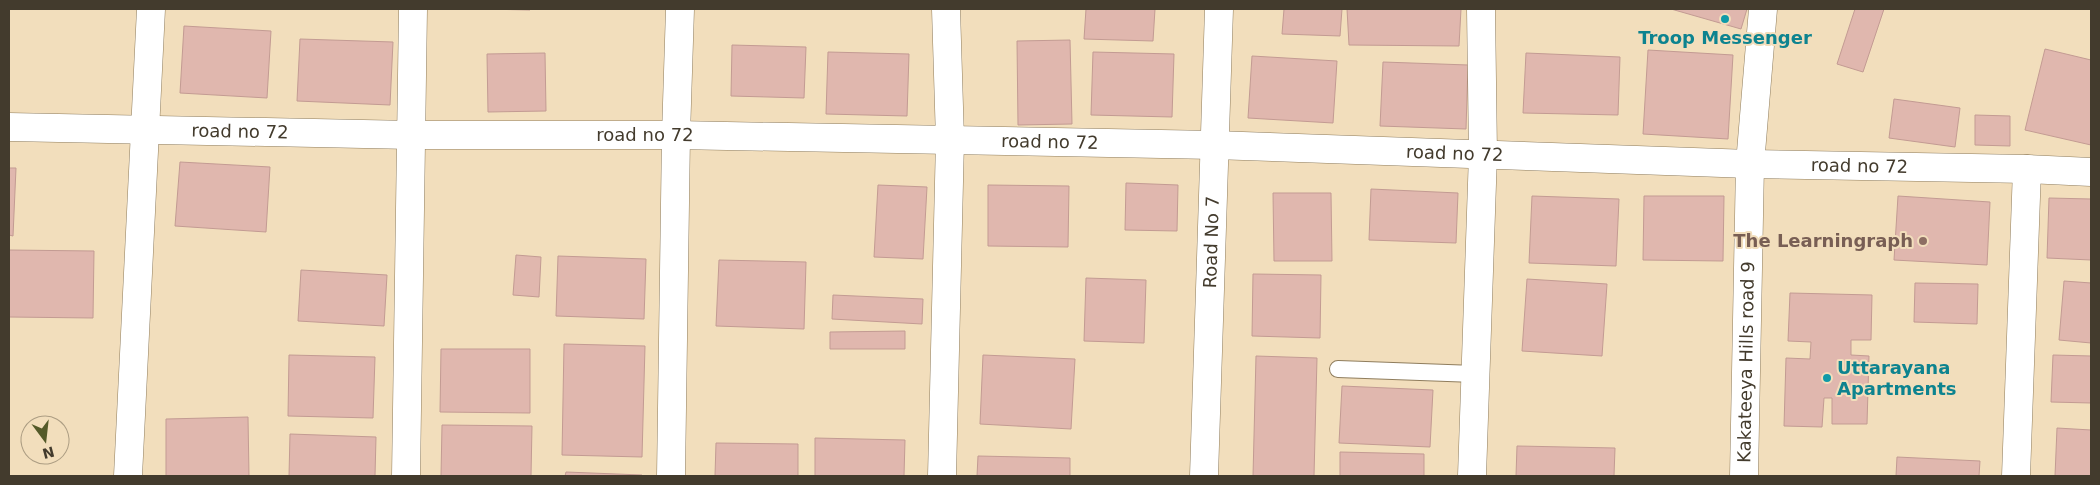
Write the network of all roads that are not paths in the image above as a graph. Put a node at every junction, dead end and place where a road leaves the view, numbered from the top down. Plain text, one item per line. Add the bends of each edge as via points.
1 (151, 9) edge
2 (413, 9) edge
3 (680, 9) edge
4 (946, 9) edge
5 (1219, 9) edge
6 (1481, 9) edge
7 (1763, 9) edge
8 (9, 127) edge
9 (145, 130) junction
10 (412, 135) junction
11 (676, 135) junction
12 (950, 140) junction
13 (1214, 145) junction
14 (1483, 154) junction
15 (1750, 164) junction
16 (2027, 169) junction
17 (2091, 172) edge
18 (1338, 369) dead end
19 (1475, 374) junction
20 (128, 476) edge
21 (406, 476) edge
22 (671, 476) edge
23 (942, 476) edge
24 (1204, 476) edge
25 (1472, 476) edge
26 (1744, 476) edge
27 (2016, 476) edge

1 - 9 street
2 - 10 street
3 - 11 street
4 - 12 street
5 - 13 street, Road No 7
6 - 14 street
7 - 15 street, Kakateeya Hills road 9
8 - 9 street, road no 72
9 - 10 street, road no 72
9 - 20 street
10 - 11 street, road no 72
10 - 21 street
11 - 12 street, road no 72
11 - 22 street
12 - 13 street, road no 72
12 - 23 street
13 - 14 street, road no 72
13 - 24 street, Road No 7
14 - 15 street, road no 72
14 - 19 street
15 - 16 street, road no 72
15 - 26 street, Kakateeya Hills road 9
16 - 17 street, road no 72
16 - 27 street
18 - 19 lane
19 - 25 street

